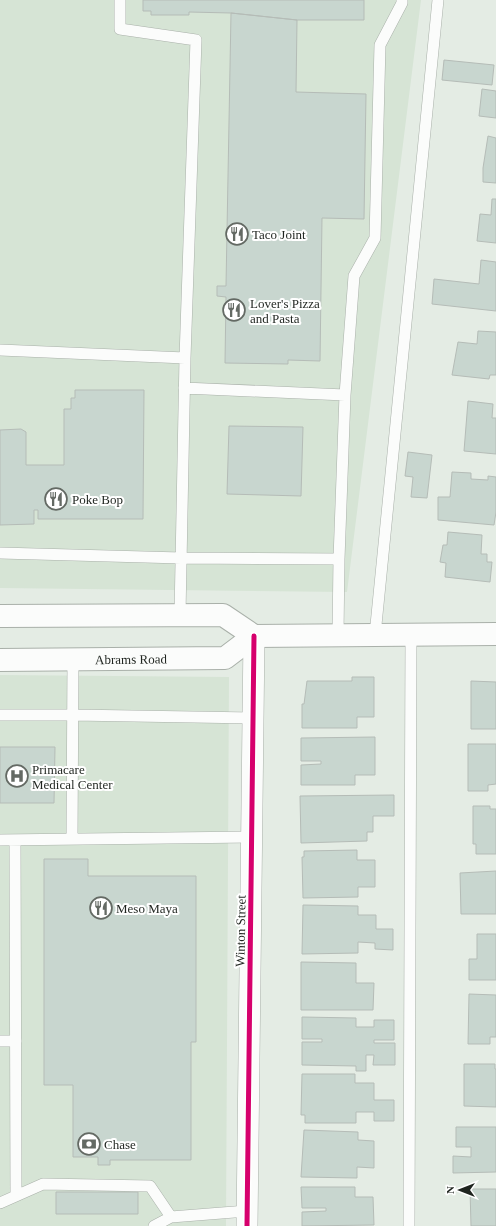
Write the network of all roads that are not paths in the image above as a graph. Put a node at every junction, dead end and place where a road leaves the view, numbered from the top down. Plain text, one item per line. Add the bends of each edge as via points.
1 (120, 0) edge
2 (402, 0) edge
3 (438, 0) edge
4 (0, 350) edge
5 (185, 358) junction
6 (184, 388) junction
7 (345, 395) junction
8 (0, 553) edge
9 (181, 558) junction
10 (339, 559) junction
11 (180, 615) junction
12 (0, 616) edge
13 (412, 634) junction
14 (496, 634) edge
15 (338, 635) junction
16 (375, 635) junction
17 (254, 636) junction
18 (0, 660) edge
19 (73, 660) junction
20 (0, 715) edge
21 (73, 715) junction
22 (253, 718) junction
23 (252, 837) junction
24 (72, 839) junction
25 (0, 840) edge
26 (15, 840) junction
27 (0, 1041) edge
28 (16, 1041) junction
29 (16, 1195) junction
30 (0, 1203) edge
31 (171, 1217) junction
32 (247, 1219) edge
33 (154, 1226) edge
34 (409, 1226) edge

1 - 5 lane via 120,29 196,40
2 - 7 lane via 380,45 375,238 354,276
3 - 16 lane
4 - 5 lane
5 - 6 lane
6 - 7 lane
6 - 9 lane
7 - 10 lane
8 - 9 lane
9 - 10 lane
9 - 11 lane
10 - 15 lane
11 - 12 main road
11 - 17 main road via 223,615
13 - 14 main road
13 - 16 main road
13 - 34 lane
15 - 16 main road
15 - 17 main road
17 - 19 main road, Abrams Road via 225,658
17 - 22 street, Winton Street
18 - 19 main road, Abrams Road
19 - 21 lane
20 - 21 lane
21 - 22 lane
21 - 24 lane
22 - 23 street, Winton Street
23 - 24 lane
23 - 32 street, Winton Street
24 - 26 lane
25 - 26 lane
26 - 28 lane
27 - 28 lane
28 - 29 lane
29 - 30 lane
29 - 31 lane via 43,1184 150,1186
31 - 32 lane
31 - 33 lane

